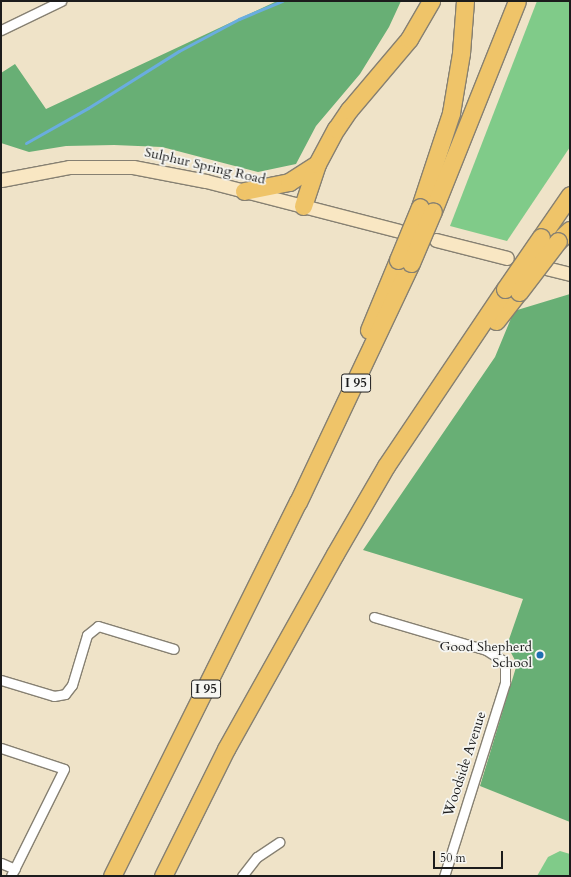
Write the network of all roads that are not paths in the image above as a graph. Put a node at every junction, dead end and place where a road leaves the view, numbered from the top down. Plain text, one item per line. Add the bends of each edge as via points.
1 (61, 1) edge
2 (431, 1) edge
3 (465, 1) edge
4 (517, 1) edge
5 (1, 30) edge
6 (317, 164) junction
7 (1, 180) edge
8 (244, 191) junction
9 (570, 194) edge
10 (304, 206) junction
11 (426, 209) junction
12 (399, 231) dead end
13 (564, 235) edge
14 (436, 240) dead end
15 (507, 258) dead end
16 (546, 268) dead end
17 (570, 274) edge
18 (512, 290) junction
19 (374, 617) dead end
20 (174, 649) dead end
21 (1, 680) edge
22 (1, 748) edge
23 (279, 842) dead end
24 (1, 863) edge
25 (13, 873) edge
26 (112, 876) edge
27 (163, 876) edge
28 (242, 876) edge
29 (444, 876) edge

1 - 5 street
2 - 6 highway via 410,39 349,110
3 - 11 highway via 461,53 451,113
4 - 11 highway, I 95
6 - 8 highway via 289,182
6 - 10 highway
7 - 8 main road, Sulphur Spring Road via 40,170 100,166 173,173
8 - 10 main road, Sulphur Spring Road
9 - 18 highway, bridge via 541,237
10 - 12 main road, Sulphur Spring Road
11 - 26 highway, I 95, bridge via 298,502
13 - 18 highway, bridge
14 - 15 main road
16 - 17 main road
18 - 27 highway via 386,466 260,686
19 - 29 street, Woodside Avenue via 486,650 502,660 507,674
20 - 21 street via 98,626 87,635 72,685 65,694 54,696
22 - 25 street via 64,769
23 - 28 street via 258,857
24 - 25 street

